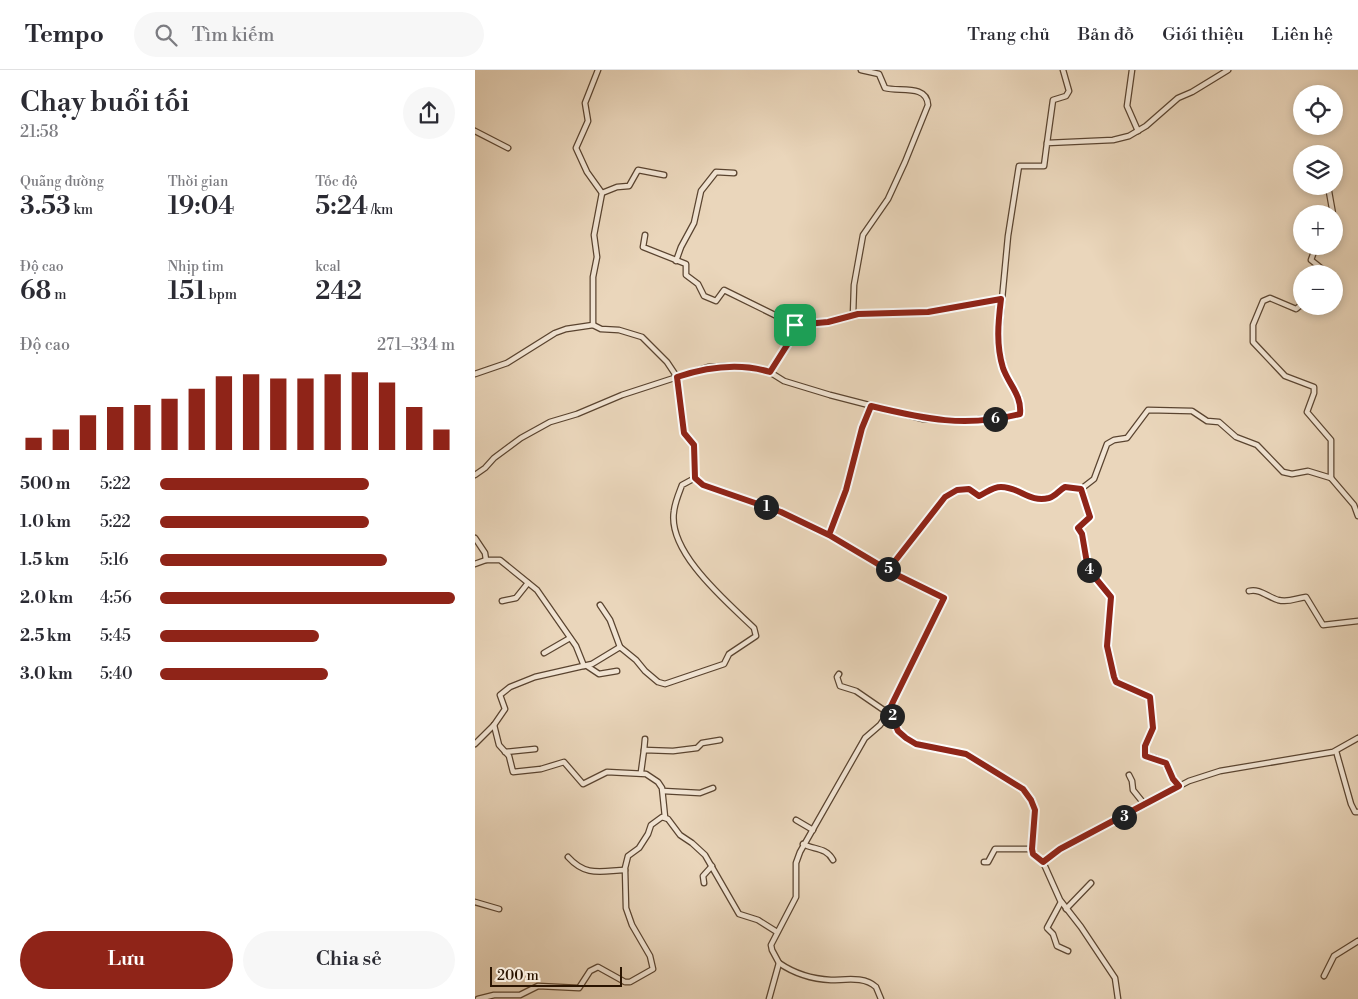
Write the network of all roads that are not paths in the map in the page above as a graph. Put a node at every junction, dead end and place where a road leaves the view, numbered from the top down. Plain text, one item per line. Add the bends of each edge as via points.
1 (598, 70) edge
2 (861, 70) edge
3 (1063, 70) edge
4 (1132, 70) edge
5 (1228, 70) edge
6 (475, 131) edge
7 (1138, 131) junction
8 (1047, 143) junction
9 (508, 148) dead end
10 (733, 172) dead end
11 (664, 175) dead end
12 (602, 193) junction
13 (645, 235) dead end
14 (1313, 255) edge
15 (676, 261) junction
16 (1317, 265) edge
17 (1001, 299) junction
18 (1293, 309) edge
19 (853, 315) junction
20 (593, 324) junction
21 (795, 325) junction
22 (770, 372) junction
23 (475, 374) edge
24 (677, 377) junction
25 (871, 406) junction
26 (475, 475) edge
27 (695, 478) junction
28 (1331, 478) junction
29 (1081, 489) junction
30 (1358, 516) edge
31 (829, 535) junction
32 (475, 538) edge
33 (486, 560) junction
34 (475, 564) edge
35 (888, 570) junction
36 (528, 583) junction
37 (1249, 590) dead end
38 (502, 601) dead end
39 (600, 605) dead end
40 (1358, 621) edge
41 (570, 638) junction
42 (620, 646) junction
43 (544, 653) dead end
44 (585, 666) junction
45 (617, 671) dead end
46 (839, 674) dead end
47 (889, 711) junction
48 (494, 725) junction
49 (1358, 738) edge
50 (645, 739) dead end
51 (720, 740) dead end
52 (475, 744) edge
53 (535, 749) dead end
54 (645, 750) junction
55 (1336, 751) junction
56 (505, 752) junction
57 (641, 772) junction
58 (1129, 775) dead end
59 (1179, 786) junction
60 (713, 788) dead end
61 (663, 791) junction
62 (1145, 805) junction
63 (1358, 812) edge
64 (665, 817) junction
65 (796, 820) dead end
66 (813, 830) junction
67 (803, 844) junction
68 (1032, 849) junction
69 (568, 857) dead end
70 (833, 860) dead end
71 (984, 862) dead end
72 (1043, 862) junction
73 (712, 866) junction
74 (625, 870) junction
75 (704, 882) dead end
76 (1091, 883) dead end
77 (475, 902) edge
78 (1061, 902) junction
79 (499, 909) dead end
80 (1066, 909) junction
81 (777, 932) junction
82 (1358, 941) edge
83 (1068, 951) dead end
84 (779, 963) junction
85 (1324, 976) dead end
86 (478, 999) edge
87 (769, 999) edge
88 (881, 999) edge
89 (1118, 999) edge

1 - 12 street via 585,103 588,121 577,148 587,172
2 - 19 street via 881,76 885,88 920,92 927,97 928,105 888,199 863,235 854,284
3 - 8 street via 1069,91 1053,100
4 - 7 street via 1127,106
5 - 7 street via 1178,98
6 - 9 street
7 - 8 street via 1113,140
8 - 17 street via 1044,166 1019,166 1018,169
10 - 15 street via 716,172 701,191 694,223
11 - 12 street via 638,170 629,186
12 - 20 street via 594,235 597,257 593,278
13 - 15 street via 643,247
14 - 16 street via 1311,260
15 - 21 street via 686,264 686,275 709,299 716,302 726,290
17 - 19 street via 928,312
17 - 25 street via 998,342 1005,373 1019,397 1020,414 982,420 935,420
18 - 28 street via 1270,298 1263,301 1253,325 1253,338 1255,346 1281,373 1314,387 1307,412 1332,442
19 - 21 street via 828,322
20 - 23 street via 555,333 507,363
20 - 24 street via 601,329 642,337
21 - 22 street via 789,342
22 - 24 street via 717,366
22 - 25 street via 792,384
24 - 26 street via 550,422 521,438
24 - 27 street via 684,433 694,445
25 - 31 street
27 - 31 street via 703,485 781,512
27 - 42 street via 682,485 674,511 678,541 690,562 754,628 756,636 729,654 724,664 669,684 655,680
28 - 29 street via 1308,471 1283,472 1257,445 1236,437 1219,422 1207,421 1192,411 1150,410 1127,438 1107,444 1095,479
28 - 30 street via 1354,505
29 - 35 street via 1065,487 1051,497 1036,499 1019,490 1002,487 979,496 969,489 951,492
29 - 59 street via 1090,517 1078,528 1088,568 1111,597 1107,646 1114,677 1116,682 1150,697 1153,728 1145,746 1145,756 1166,763
31 - 35 street
32 - 33 street
33 - 34 street
33 - 36 street via 502,562
35 - 47 street via 944,598
36 - 38 street via 516,598
36 - 41 street via 540,593
37 - 40 street via 1282,601 1306,597 1323,624
39 - 42 street
41 - 43 street
41 - 44 street
42 - 44 street
44 - 45 street via 599,674
44 - 48 street via 535,677 502,691 505,709
46 - 47 street via 840,686 856,691
47 - 66 street via 865,738
47 - 68 street via 898,731 916,744 966,754 1023,789 1035,810
48 - 52 street
48 - 56 street via 499,745
49 - 55 street
50 - 54 street
51 - 54 street via 702,743 697,748
53 - 56 street
54 - 57 street
55 - 59 street via 1214,772
55 - 63 street via 1351,804
56 - 57 street via 513,772 564,762 583,784 607,772
57 - 61 street via 658,782
58 - 62 street via 1133,790
59 - 62 street
60 - 61 street via 700,793
61 - 64 street
62 - 72 street via 1060,849
64 - 73 street
64 - 74 street via 651,825 639,848 628,856
65 - 66 street
66 - 67 street
67 - 70 street via 821,849
67 - 81 street via 796,863 796,897
68 - 71 street via 995,849 988,863
68 - 72 street
69 - 74 street via 589,872
72 - 78 street
73 - 75 street via 703,876
73 - 81 street via 739,914 758,920
74 - 86 street via 626,908 650,956 653,969 625,982 598,967 591,971 579,988 538,986 520,995 494,994
76 - 80 street
77 - 79 street
78 - 80 street
78 - 83 street via 1047,928 1057,946
80 - 89 street via 1112,973
81 - 84 street via 771,947
82 - 85 street via 1334,956
84 - 87 street
84 - 88 street via 800,975 829,980 864,980 877,987

